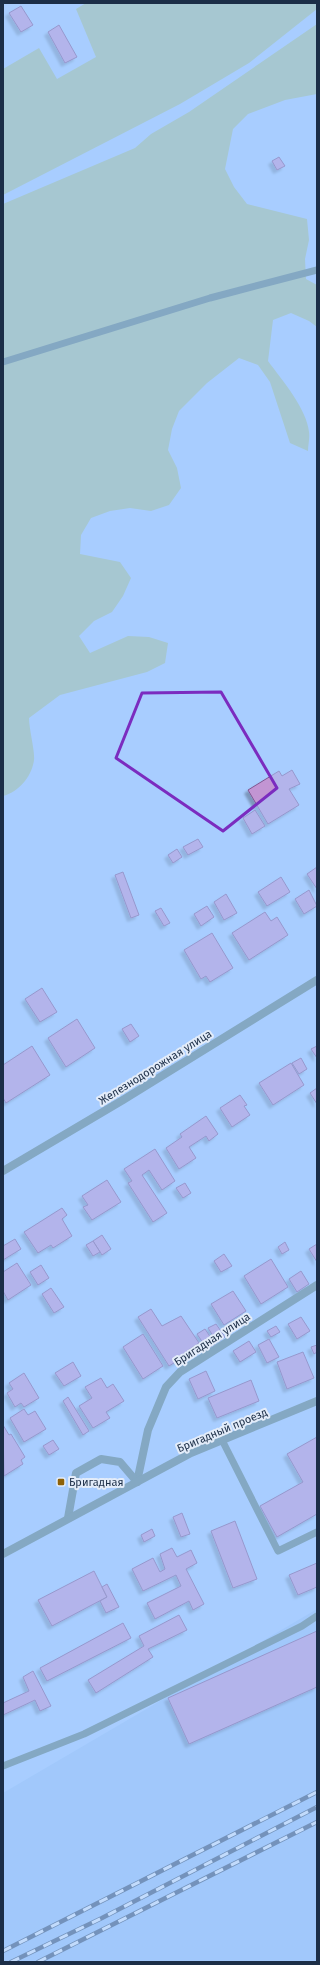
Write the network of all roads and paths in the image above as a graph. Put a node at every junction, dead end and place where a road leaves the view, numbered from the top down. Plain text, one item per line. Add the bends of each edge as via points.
1 (317, 270) edge
2 (3, 362) edge
3 (317, 980) edge
4 (3, 1171) edge
5 (317, 1285) edge
6 (317, 1401) edge
7 (222, 1440) junction
8 (137, 1482) junction
9 (68, 1518) junction
10 (317, 1532) edge
11 (3, 1554) edge
12 (317, 1616) edge
13 (3, 1766) edge

1 - 2 lane via 210,298
3 - 4 street, Железнодорожная улица
5 - 8 street, Бригадная улица via 180,1372 166,1387 148,1430
6 - 7 street, Бригадный проезд
7 - 8 street, Бригадный проезд via 191,1453
7 - 10 lane via 278,1551
8 - 9 street
8 - 9 street via 120,1462 101,1459 76,1473
9 - 11 street
12 - 13 lane via 302,1626 84,1734

